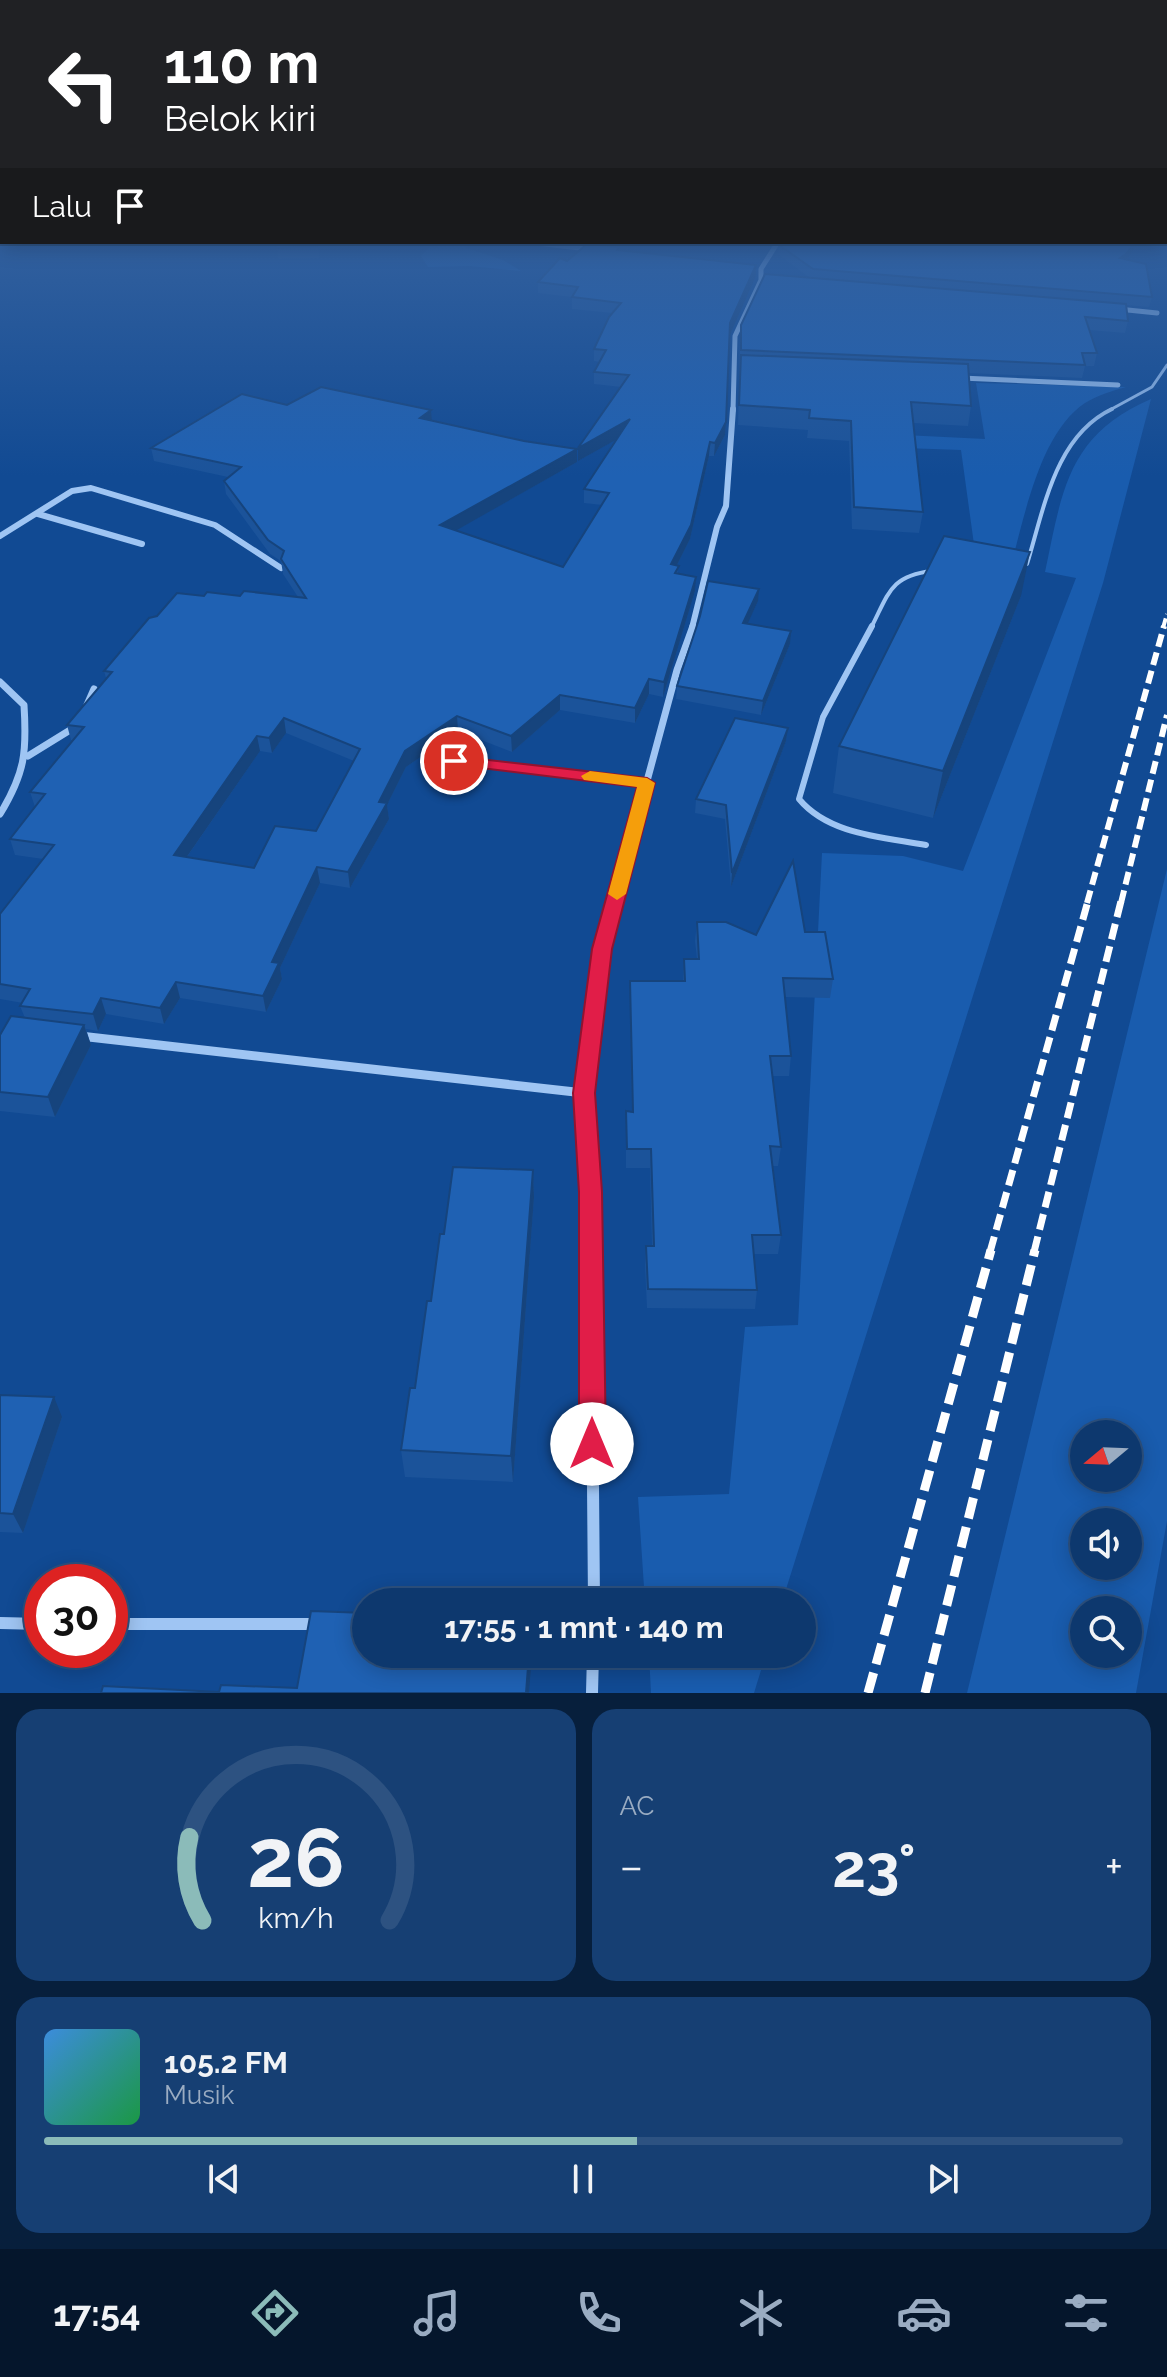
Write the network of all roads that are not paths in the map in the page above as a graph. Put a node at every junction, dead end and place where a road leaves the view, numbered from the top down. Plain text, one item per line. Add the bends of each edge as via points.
1 (743, 318) edge
2 (1167, 365) edge
3 (959, 378) edge
4 (1118, 385) dead end
5 (38, 514) junction
6 (0, 536) edge
7 (142, 544) dead end
8 (281, 568) edge
9 (942, 572) edge
10 (1023, 578) edge
11 (0, 682) edge
12 (94, 689) edge
13 (84, 711) edge
14 (79, 722) edge
15 (28, 756) junction
16 (454, 761) dead end
17 (647, 783) junction
18 (0, 814) edge
19 (926, 845) dead end
20 (65, 1035) edge
21 (584, 1093) junction
22 (594, 1588) edge
23 (0, 1623) edge
24 (335, 1623) edge
25 (24, 1624) edge
26 (128, 1624) edge
27 (593, 1668) edge
28 (592, 1693) edge

1 - 17 street via 735,336 726,506
2 - 10 lane via 1163,379 1150,390 1086,426 1059,464
3 - 4 street
5 - 6 street
5 - 7 street
5 - 8 street via 72,491 91,488 215,525
9 - 19 lane via 908,574 893,586 823,717 799,799 806,811 827,822
11 - 15 street via 24,705
12 - 13 street
14 - 15 street
15 - 18 street via 20,782
16 - 17 street
17 - 21 street via 602,949
20 - 21 street
21 - 22 street via 590,1192
23 - 25 street
24 - 26 street
27 - 28 street

